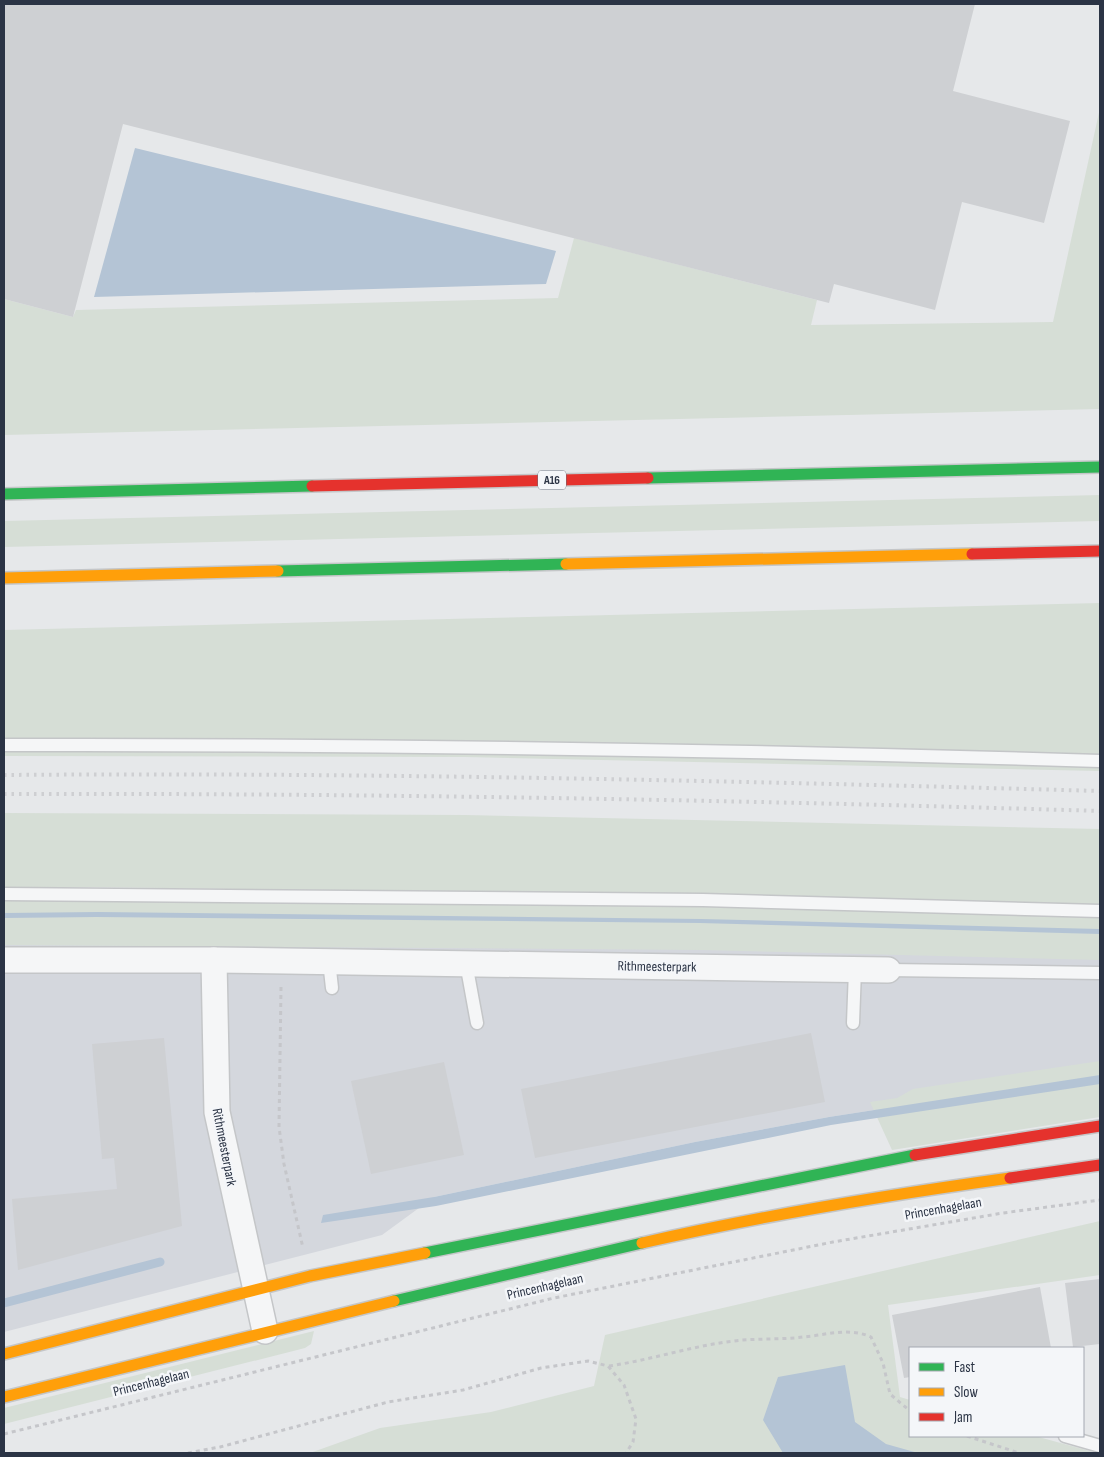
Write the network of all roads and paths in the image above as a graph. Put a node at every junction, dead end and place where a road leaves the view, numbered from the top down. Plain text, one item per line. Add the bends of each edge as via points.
1 (1100, 467) edge
2 (4, 494) edge
3 (1100, 551) edge
4 (4, 578) edge
5 (4, 745) edge
6 (1100, 761) edge
7 (4, 894) edge
8 (1100, 911) edge
9 (4, 960) edge
10 (214, 960) junction
11 (281, 961) junction
12 (328, 961) junction
13 (466, 963) junction
14 (855, 970) junction
15 (888, 970) joint
16 (1100, 973) edge
17 (332, 988) dead end
18 (477, 1023) dead end
19 (853, 1023) dead end
20 (1100, 1126) edge
21 (1100, 1165) edge
22 (1100, 1200) edge
23 (310, 1276) junction
24 (256, 1290) junction
25 (321, 1319) junction
26 (265, 1331) junction
27 (329, 1353) junction
28 (4, 1354) edge
29 (608, 1366) junction
30 (4, 1396) edge
31 (909, 1411) edge
32 (4, 1434) edge
33 (970, 1437) edge
34 (1068, 1437) edge
35 (1100, 1446) edge
36 (188, 1453) edge
37 (626, 1453) edge
38 (1019, 1453) edge

1 - 2 main road, A16
3 - 4 main road
5 - 6 lane via 198,744 729,751
7 - 8 lane via 703,900
9 - 10 street, Rithmeesterpark
10 - 11 street, Rithmeesterpark
10 - 24 street, Rithmeesterpark via 217,1112
11 - 12 street, Rithmeesterpark
11 - 23 path via 280,1132 284,1164
12 - 13 street, Rithmeesterpark
12 - 17 lane
13 - 14 street, Rithmeesterpark
13 - 18 lane
14 - 15 street, Rithmeesterpark
14 - 19 lane
15 - 16 lane, Rithmeesterpark
20 - 23 main road via 894,1158
21 - 25 main road, Princenhagelaan via 867,1198 702,1229
22 - 27 path, Princenhagelaan via 824,1244 554,1298
23 - 24 main road
24 - 26 street, Rithmeesterpark
24 - 28 main road
25 - 26 main road, Princenhagelaan
25 - 27 path
26 - 30 main road, Princenhagelaan
27 - 32 path, Princenhagelaan
29 - 31 path via 734,1341 858,1332 871,1337 883,1363 890,1394
29 - 36 path via 588,1361 541,1368 463,1390 388,1402
29 - 37 path via 624,1385 636,1418 633,1442
33 - 38 path
34 - 35 lane

